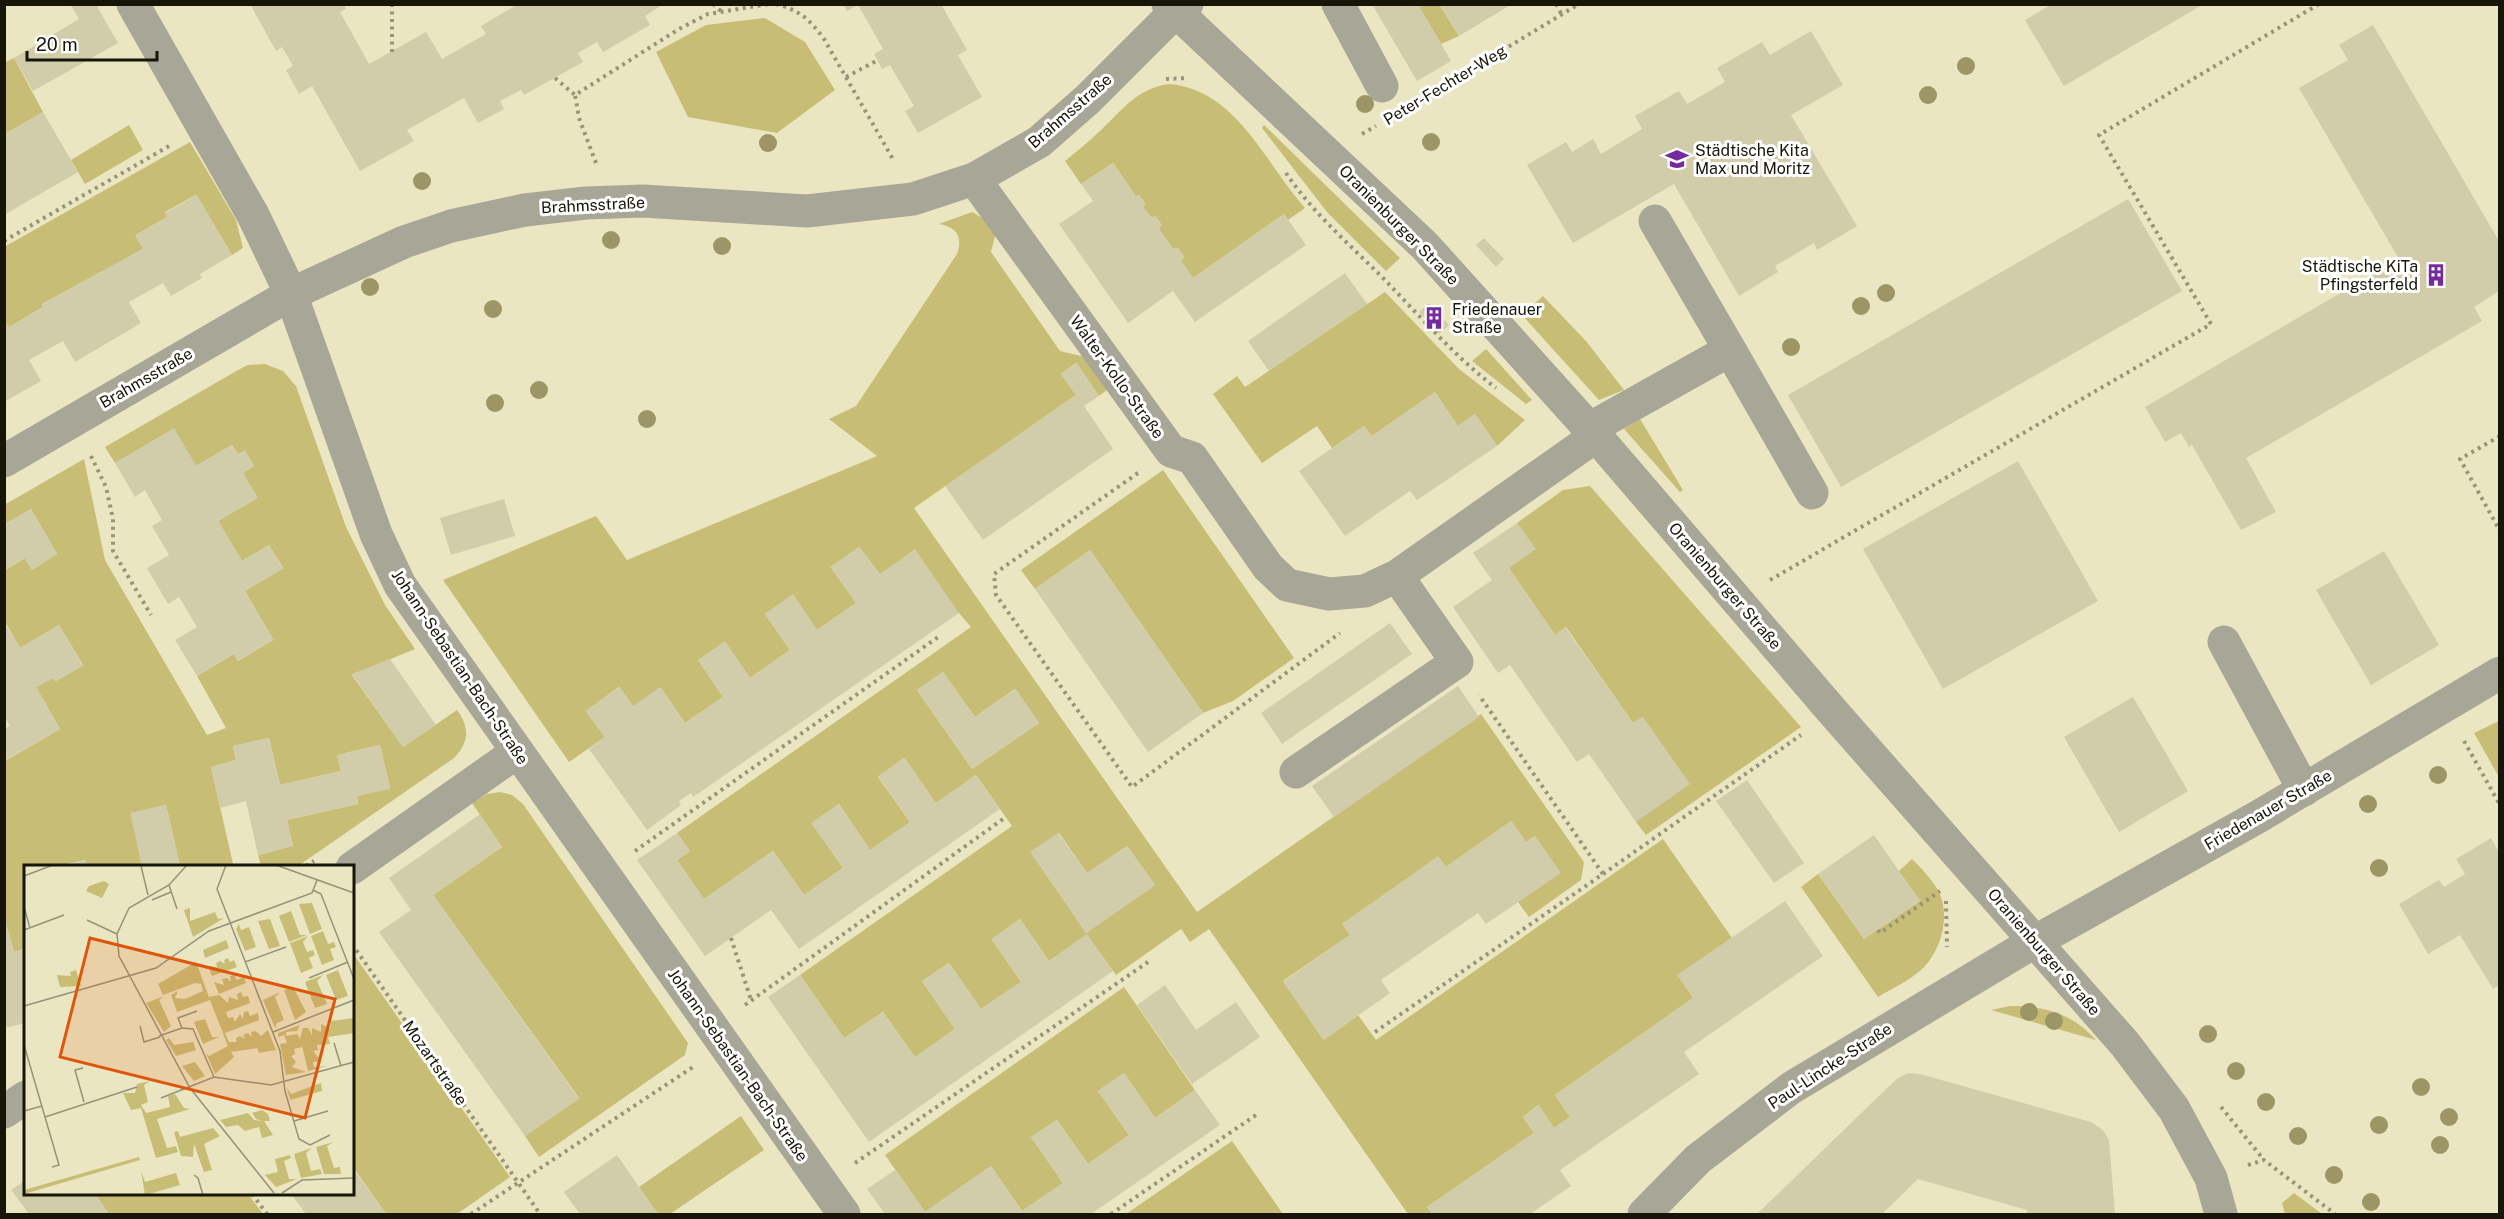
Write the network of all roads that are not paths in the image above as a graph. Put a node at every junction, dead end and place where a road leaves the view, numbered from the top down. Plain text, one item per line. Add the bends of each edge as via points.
1 (133, 4) edge
2 (1338, 4) edge
3 (1177, 7) edge
4 (1382, 86) dead end
5 (975, 179) junction
6 (1655, 221) dead end
7 (291, 294) junction
8 (1730, 350) junction
9 (1593, 433) junction
10 (4, 461) edge
11 (1812, 493) dead end
12 (1397, 576) junction
13 (2224, 642) dead end
14 (2499, 674) edge
15 (518, 752) junction
16 (1296, 772) dead end
17 (2304, 790) junction
18 (354, 867) edge
19 (2034, 942) junction
20 (24, 1098) edge
21 (4, 1112) edge
22 (844, 1215) edge
23 (1644, 1215) edge
24 (2221, 1215) edge

1 - 7 street, Johann-Sebastian-Bach-Straße via 253,215
2 - 4 street
3 - 5 street, Brahmsstraße via 1088,99 1039,142
3 - 9 street, Oranienburger Straße via 1425,246
5 - 7 street, Brahmsstraße via 913,199 807,211 643,201 525,210 450,226 404,242
5 - 12 street, Walter-Kollo-Straße via 1171,451 1192,458 1268,567 1287,585 1329,594 1365,591
6 - 8 street
7 - 10 street, Brahmsstraße
7 - 15 street, Johann-Sebastian-Bach-Straße via 376,534 400,585
8 - 9 street, Walter-Kollo-Straße
8 - 11 street
9 - 12 street, Walter-Kollo-Straße
9 - 19 street, Oranienburger Straße
12 - 16 street via 1457,662
13 - 17 street
14 - 17 street, Friedenauer Straße
15 - 18 street
15 - 22 street, Johann-Sebastian-Bach-Straße
17 - 19 street, Friedenauer Straße
19 - 23 street, Paul-Lincke-Straße via 1791,1088 1698,1159
19 - 24 street, Oranienburger Straße via 2125,1044 2174,1109 2211,1178
20 - 21 street

